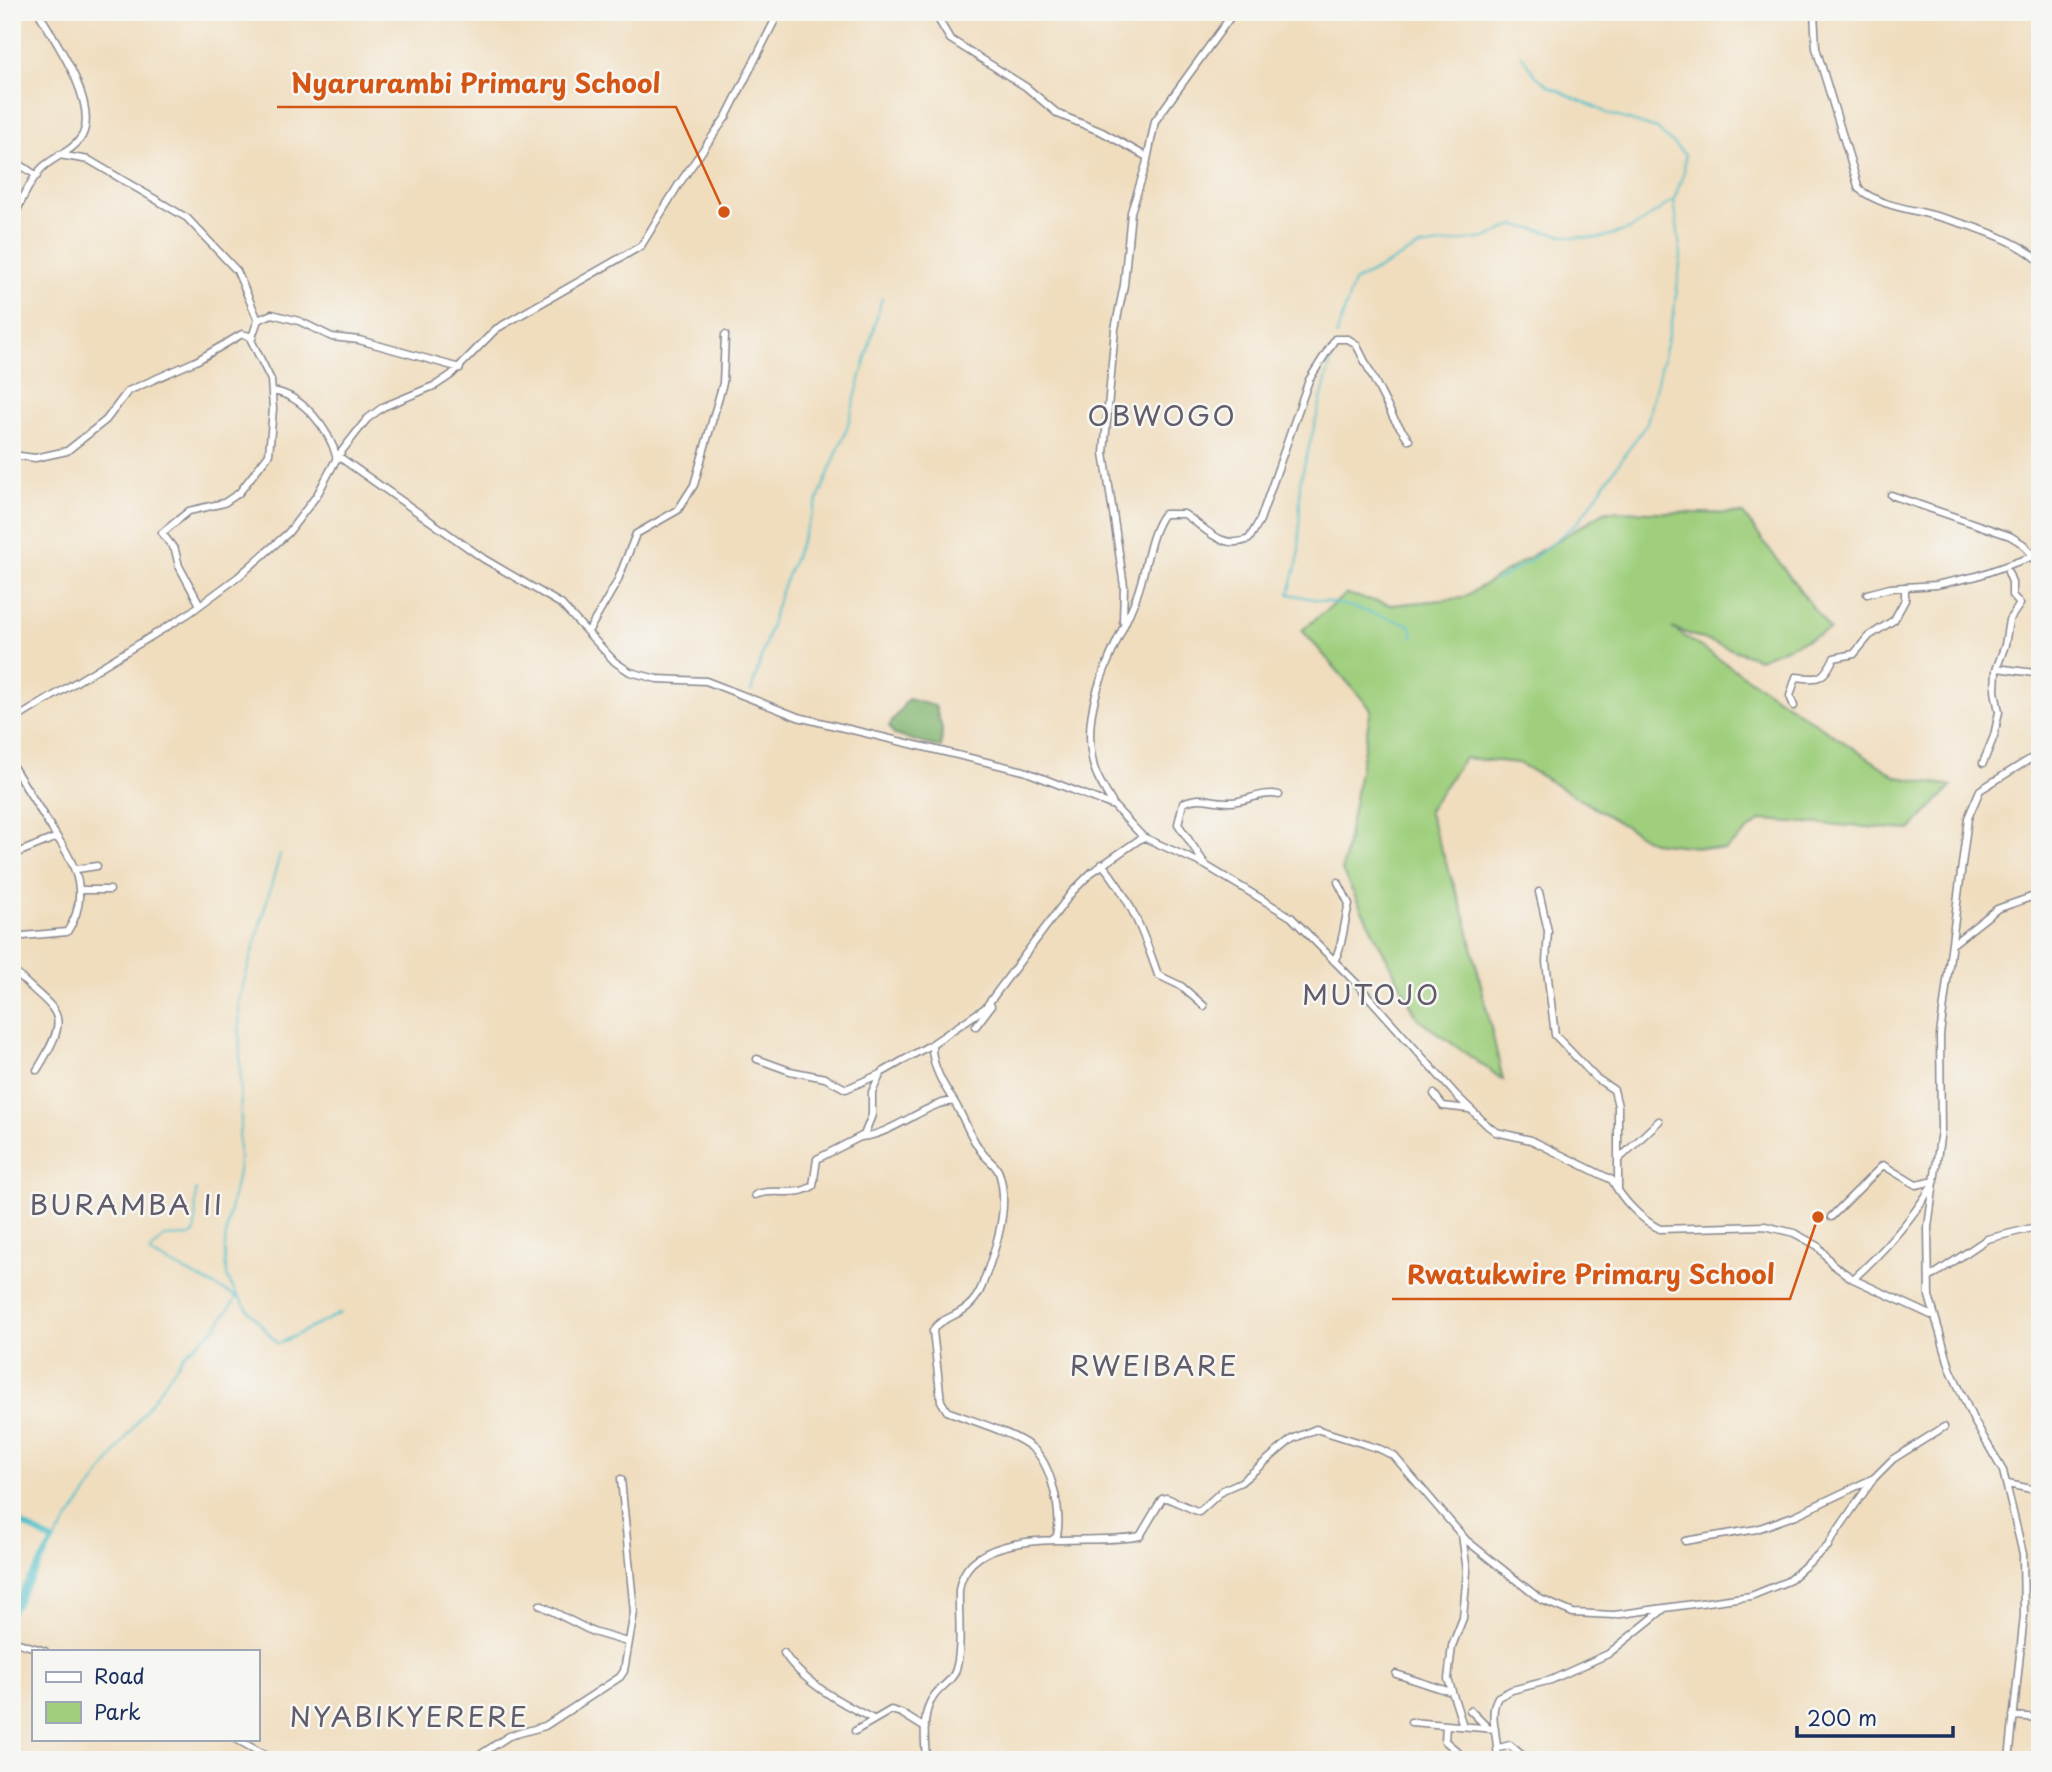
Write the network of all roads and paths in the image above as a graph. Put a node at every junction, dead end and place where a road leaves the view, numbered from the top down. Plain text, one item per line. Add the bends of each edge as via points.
1 (38, 12) edge
2 (779, 12) edge
3 (934, 12) edge
4 (1234, 12) edge
5 (1814, 12) edge
6 (59, 155) junction
7 (1147, 157) junction
8 (12, 159) edge
9 (37, 176) junction
10 (12, 222) edge
11 (2040, 262) edge
12 (258, 320) junction
13 (725, 335) dead end
14 (253, 337) junction
15 (460, 368) junction
16 (272, 391) junction
17 (1409, 440) dead end
18 (12, 455) edge
19 (338, 458) junction
20 (1891, 495) dead end
21 (2034, 556) junction
22 (2040, 564) edge
23 (2008, 572) dead end
24 (1905, 587) junction
25 (1867, 593) dead end
26 (200, 605) junction
27 (1123, 625) junction
28 (589, 630) junction
29 (1997, 668) junction
30 (2040, 670) edge
31 (1794, 706) dead end
32 (13, 722) edge
33 (2040, 753) edge
34 (1983, 763) dead end
35 (12, 765) edge
36 (1279, 795) dead end
37 (1114, 806) junction
38 (57, 836) junction
39 (1143, 837) junction
40 (12, 855) edge
41 (1102, 864) junction
42 (1205, 865) junction
43 (97, 866) dead end
44 (77, 869) junction
45 (1338, 882) dead end
46 (80, 890) junction
47 (110, 890) dead end
48 (1539, 892) dead end
49 (2040, 894) edge
50 (23, 936) dead end
51 (1952, 944) junction
52 (1334, 961) junction
53 (12, 969) edge
54 (988, 1004) junction
55 (1204, 1006) dead end
56 (976, 1026) dead end
57 (932, 1044) junction
58 (757, 1059) dead end
59 (37, 1070) dead end
60 (881, 1073) junction
61 (1434, 1094) dead end
62 (954, 1102) junction
63 (1471, 1110) junction
64 (1659, 1121) dead end
65 (862, 1137) junction
66 (1618, 1160) junction
67 (1935, 1181) junction
68 (1618, 1192) junction
69 (755, 1195) dead end
70 (1831, 1217) dead end
71 (2040, 1226) edge
72 (1929, 1278) junction
73 (1853, 1279) junction
74 (1933, 1316) junction
75 (1944, 1427) dead end
76 (1874, 1478) junction
77 (621, 1479) dead end
78 (2008, 1484) junction
79 (2040, 1491) edge
80 (1462, 1535) junction
81 (1051, 1541) junction
82 (1685, 1541) dead end
83 (540, 1605) dead end
84 (1664, 1609) junction
85 (12, 1641) edge
86 (627, 1642) junction
87 (42, 1650) edge
88 (785, 1653) dead end
89 (1396, 1674) dead end
90 (1451, 1692) junction
91 (1470, 1710) dead end
92 (2013, 1716) junction
93 (2040, 1718) edge
94 (873, 1719) junction
95 (1411, 1723) dead end
96 (1446, 1726) junction
97 (1463, 1726) junction
98 (925, 1728) junction
99 (1491, 1728) junction
100 (855, 1731) dead end
101 (238, 1740) edge
102 (1499, 1748) junction
103 (274, 1760) edge
104 (472, 1760) edge
105 (926, 1760) edge
106 (1461, 1760) edge
107 (1497, 1760) edge
108 (1560, 1760) edge
109 (2008, 1760) edge

1 - 6 street via 86,109 83,134
2 - 15 street via 726,117 641,246 496,329
3 - 7 street via 950,39 1026,87 1058,114
4 - 7 street via 1161,110
5 - 11 street via 1816,48 1859,189 1885,203 2012,242
6 - 9 street
6 - 12 street via 89,160 187,218 237,271
7 - 27 street via 1128,228 1105,422 1107,489 1124,586
8 - 9 street
9 - 10 street
12 - 14 street
12 - 15 street via 272,314 332,337
13 - 28 street via 723,383 694,485 678,510 636,534 617,582
14 - 16 street via 270,374
14 - 18 street via 242,334 196,361 128,391 106,420 68,451 35,458
15 - 19 street via 436,385 383,407 359,428
16 - 19 street via 292,397 321,425
16 - 26 street via 270,447 263,464 239,493 224,503 189,511 162,533 175,550
17 - 27 street via 1356,344 1332,340 1309,380 1254,533 1243,542 1228,542 1211,536 1184,514 1164,514
19 - 26 street via 288,533
19 - 28 street via 484,559 561,604
20 - 21 street via 2010,536
21 - 22 street
21 - 24 street via 1977,576
23 - 29 street via 2012,596 2020,604 2009,620
24 - 25 street
24 - 31 street via 1905,600 1894,620 1869,636 1854,654 1835,658 1828,673 1816,678 1796,677 1790,696
26 - 32 street
27 - 37 street via 1097,687 1091,739 1097,776
28 - 37 street via 615,662 642,677 706,681 798,717 1024,771
29 - 30 street
29 - 34 street via 1999,712
33 - 51 street via 1988,782 1976,796 1968,818
35 - 38 street
36 - 42 street via 1266,793 1232,802 1203,796 1183,803 1178,824
37 - 39 street
38 - 40 street
38 - 44 street
39 - 41 street
39 - 42 street
41 - 54 street via 1072,892
41 - 55 street via 1115,879 1141,930 1158,975 1181,986
42 - 52 street via 1291,917
43 - 44 street
44 - 46 street
45 - 52 street via 1349,904
46 - 47 street
46 - 50 street via 67,932
48 - 66 street via 1548,931 1546,962 1555,1035 1614,1090
49 - 51 street via 1997,909
51 - 67 street via 1940,1035 1941,1130
52 - 63 street
53 - 59 street via 56,1010 60,1021
54 - 56 street via 987,1014
54 - 57 street
57 - 60 street
57 - 62 street via 935,1065
58 - 60 street via 825,1078 846,1089
60 - 65 street
61 - 63 street via 1443,1106
62 - 65 street via 931,1108 875,1136
62 - 81 street via 978,1147 1000,1174 1002,1201 997,1239 980,1289 968,1309 933,1331 941,1401 947,1411 1023,1441 1040,1455 1052,1482 1059,1519 1058,1536
63 - 68 street via 1496,1132 1531,1140 1612,1180
64 - 66 street
65 - 69 street via 817,1159 813,1186 808,1189
66 - 68 street
67 - 70 street via 1916,1185 1883,1165
67 - 72 street via 1928,1227
67 - 73 street via 1920,1206
68 - 73 street via 1660,1228 1765,1226 1794,1233 1818,1246
71 - 72 street via 1986,1239
72 - 74 street
73 - 74 street
74 - 78 street via 1956,1381
75 - 76 street via 1893,1459
76 - 82 street via 1757,1529
76 - 84 street via 1828,1546 1788,1581 1751,1596
77 - 86 street via 634,1612
78 - 79 street
78 - 92 street via 2023,1554 2024,1586
80 - 81 street via 1394,1456 1316,1429 1292,1440 1199,1512 1167,1498 1158,1503 1140,1536
80 - 84 street via 1540,1599 1564,1611 1606,1615
80 - 90 street via 1467,1571 1463,1618 1449,1659
81 - 98 street via 992,1550 970,1563 960,1580 956,1670 932,1697
83 - 86 street via 593,1632
84 - 99 street via 1608,1654 1498,1698
85 - 87 street
86 - 104 street via 620,1677 545,1726 509,1736
88 - 94 street via 792,1666
89 - 90 street
90 - 97 street
91 - 99 street
92 - 93 street
92 - 109 street
94 - 98 street via 891,1710
94 - 100 street
95 - 96 street
96 - 97 street
96 - 106 street via 1445,1741
97 - 99 street
98 - 105 street
99 - 102 street
101 - 103 street
102 - 107 street
102 - 108 street via 1510,1745 1524,1757

